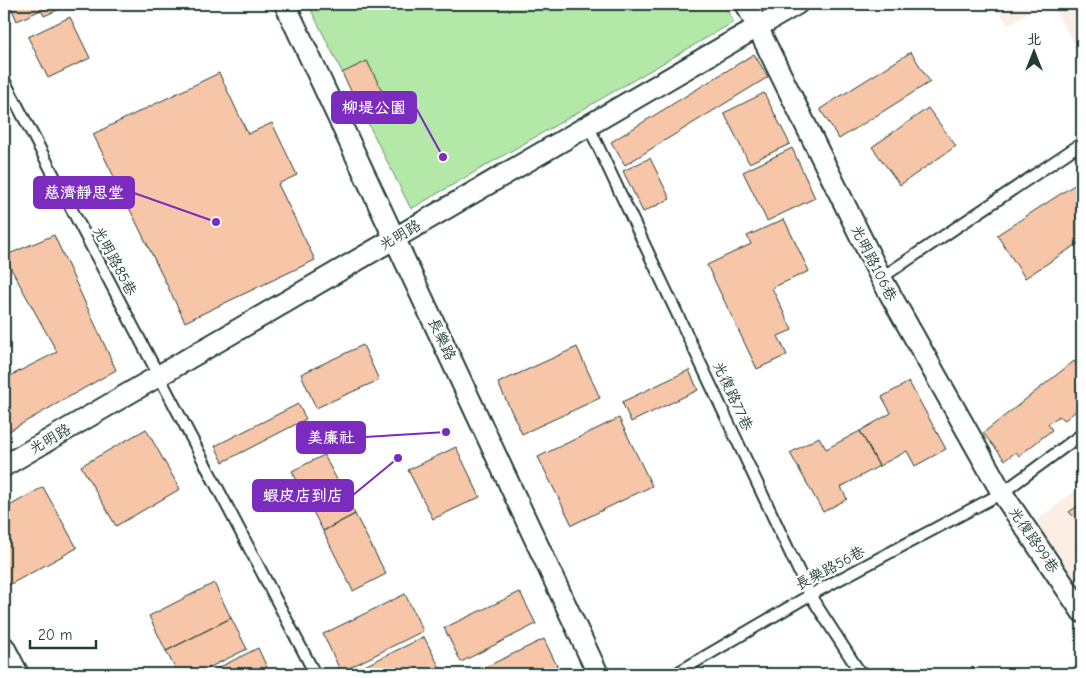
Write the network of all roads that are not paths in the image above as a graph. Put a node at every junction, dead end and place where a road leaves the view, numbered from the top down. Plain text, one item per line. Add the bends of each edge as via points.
1 (285, 4) edge
2 (746, 4) edge
3 (796, 4) edge
4 (757, 26) junction
5 (4, 80) edge
6 (588, 125) junction
7 (1082, 143) edge
8 (394, 238) junction
9 (881, 278) junction
10 (158, 376) junction
11 (1082, 434) edge
12 (4, 466) edge
13 (1002, 493) junction
14 (810, 595) junction
15 (1082, 612) edge
16 (4, 647) edge
17 (18, 674) edge
18 (315, 674) edge
19 (598, 674) edge
20 (675, 674) edge
21 (861, 674) edge

1 - 8 street, 長樂路
2 - 4 street, 光明路106巷
3 - 4 street, 光明路
4 - 6 street, 光明路
4 - 9 street, 光明路106巷
5 - 10 lane, 光明路85巷
6 - 8 street, 光明路
6 - 14 lane, 光復路77巷
7 - 9 lane
8 - 10 street, 光明路
8 - 19 street, 長樂路
9 - 13 street, 光明路106巷
10 - 12 street, 光明路
10 - 18 lane, 光明路85巷
11 - 13 lane, 長樂路56巷
13 - 14 lane, 長樂路56巷
13 - 15 street, 光復路99巷
14 - 20 lane, 長樂路56巷
14 - 21 lane, 光復路77巷
16 - 17 street

